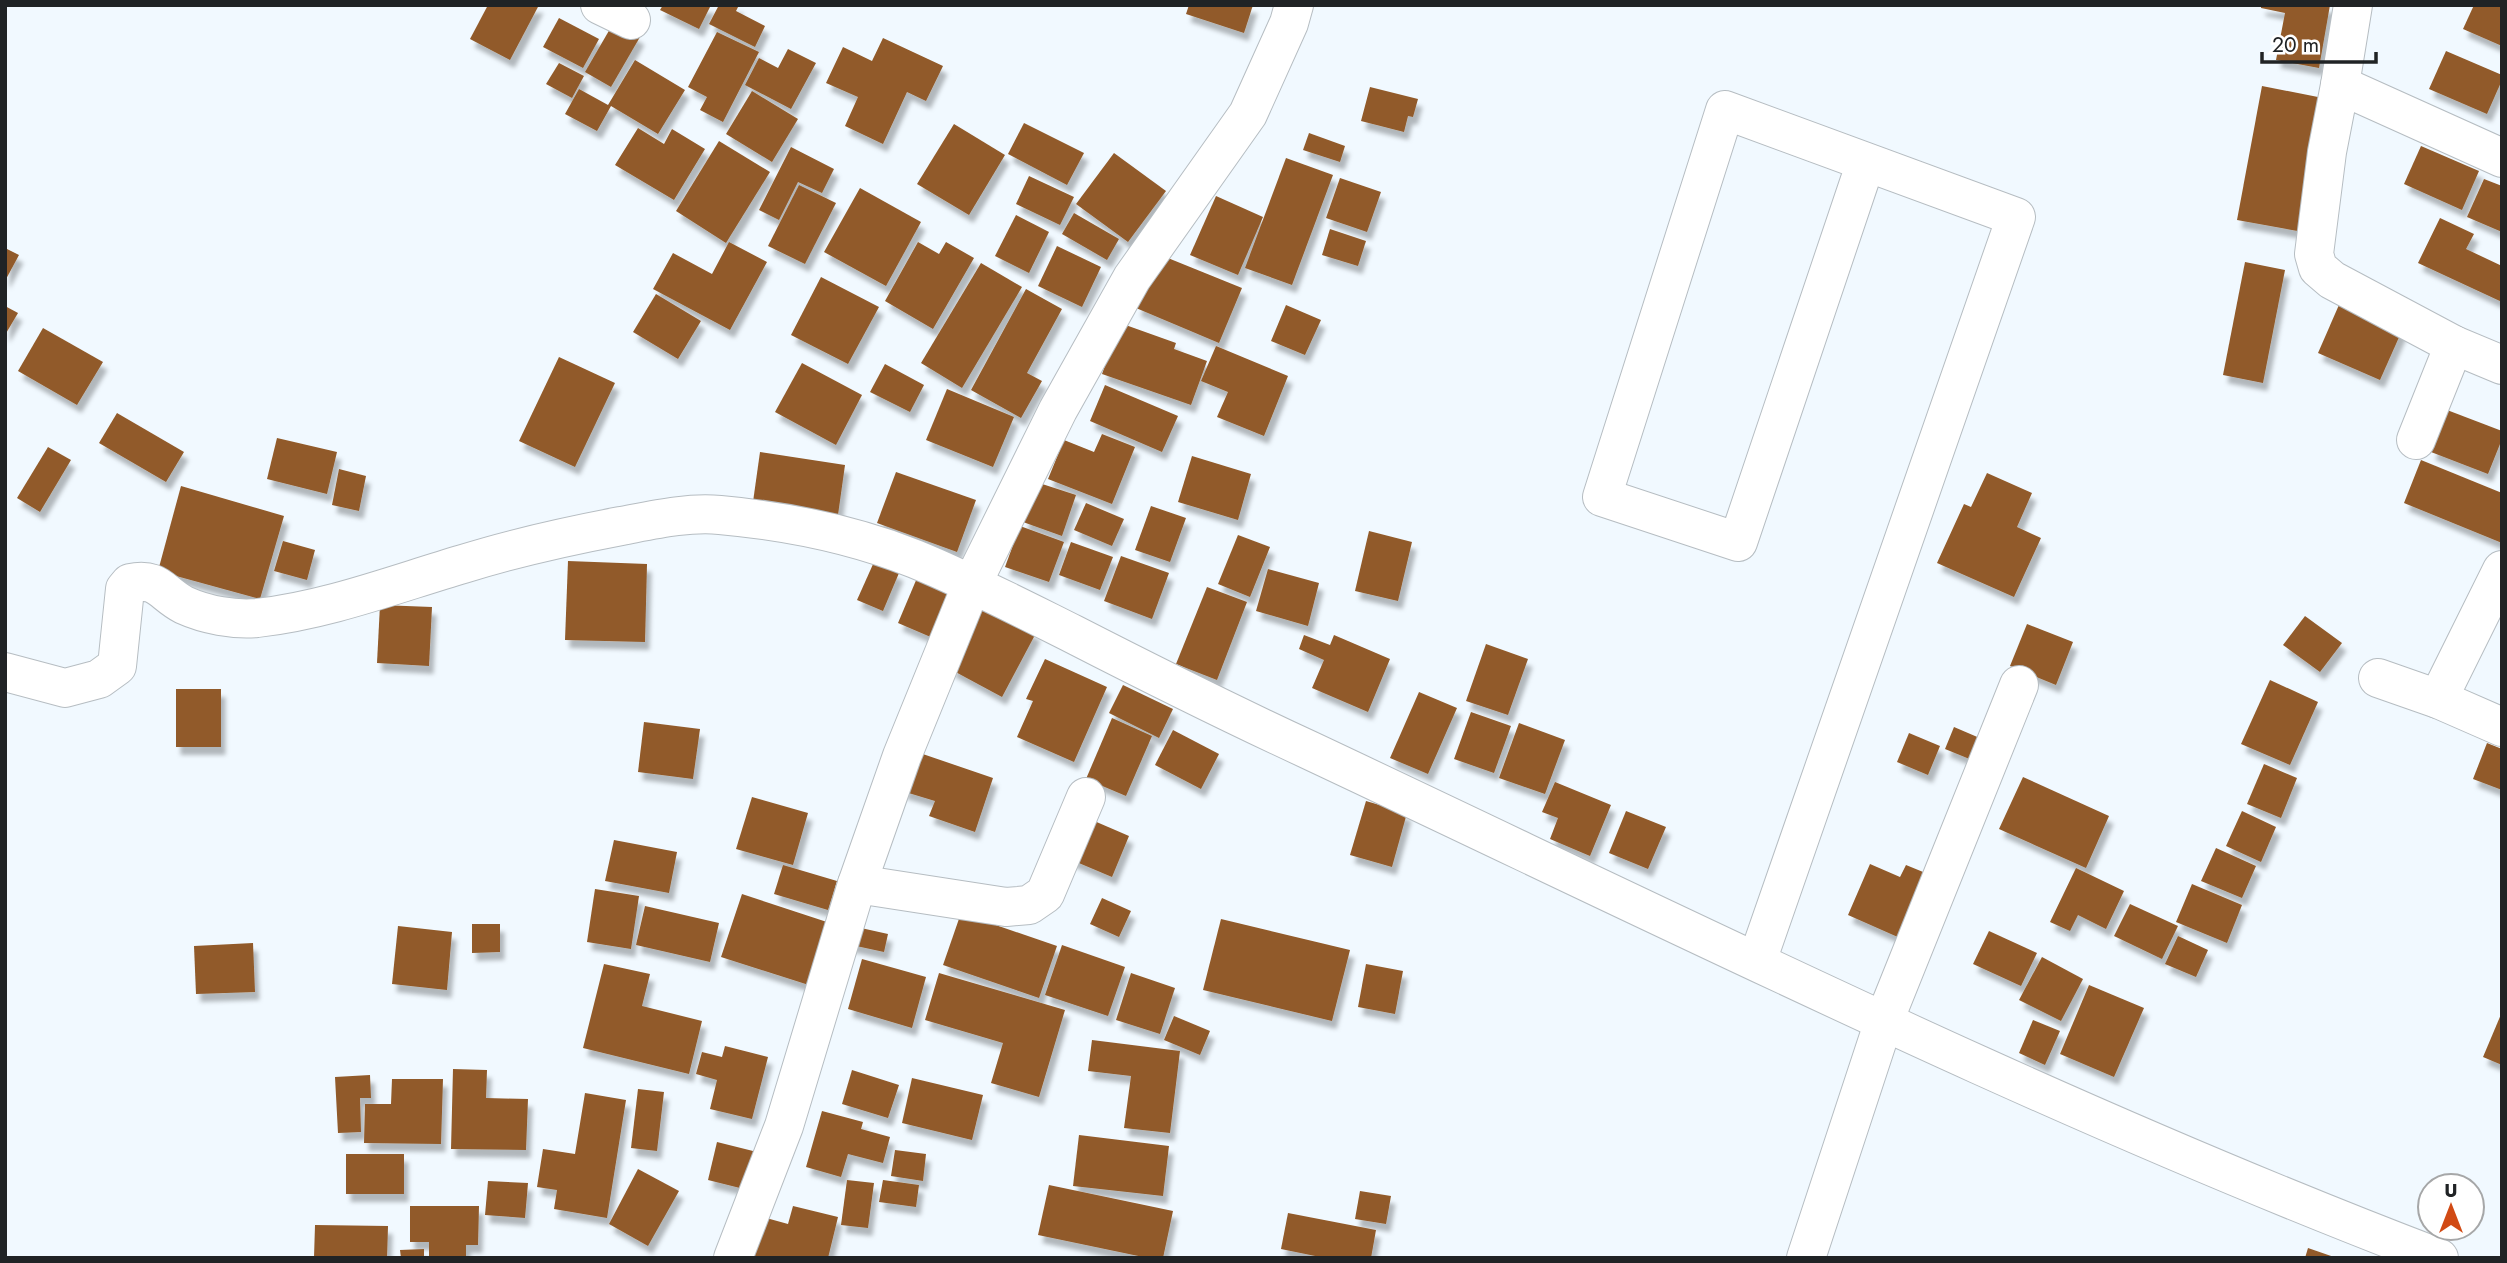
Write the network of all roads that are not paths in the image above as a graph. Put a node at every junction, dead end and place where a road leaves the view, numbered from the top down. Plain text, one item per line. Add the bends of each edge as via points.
1 (1294, 5) edge
2 (2353, 5) edge
3 (2340, 85) junction
4 (2502, 158) edge
5 (1866, 162) junction
6 (2454, 345) junction
7 (2502, 365) edge
8 (2416, 440) dead end
9 (2502, 570) edge
10 (972, 584) junction
11 (5, 672) edge
12 (2378, 678) dead end
13 (2019, 685) dead end
14 (2438, 699) junction
15 (2502, 727) edge
16 (1086, 797) dead end
17 (857, 884) junction
18 (1757, 961) junction
19 (1884, 1021) junction
20 (733, 1258) edge
21 (1806, 1258) edge
22 (2439, 1258) edge

1 - 10 street via 1248,114 1132,278 1058,410
2 - 3 street
3 - 4 street
3 - 6 street via 2326,152 2314,254 2318,268 2332,280
5 - 5 street via 1724,110 1602,497 1738,542
5 - 18 street via 2016,216
6 - 7 street
6 - 8 street
9 - 14 street
10 - 11 street via 912,557 796,524 712,514 669,517 474,561 331,604 251,619 209,614 179,603 146,580 130,583 125,589 117,666 99,679 65,688
10 - 17 street via 902,756
10 - 18 street via 1243,720
12 - 14 street
13 - 19 street
14 - 15 street
16 - 17 street via 1045,894 1030,905 1006,906
17 - 20 street via 784,1126
18 - 19 street
19 - 21 street
19 - 22 street via 2135,1135

